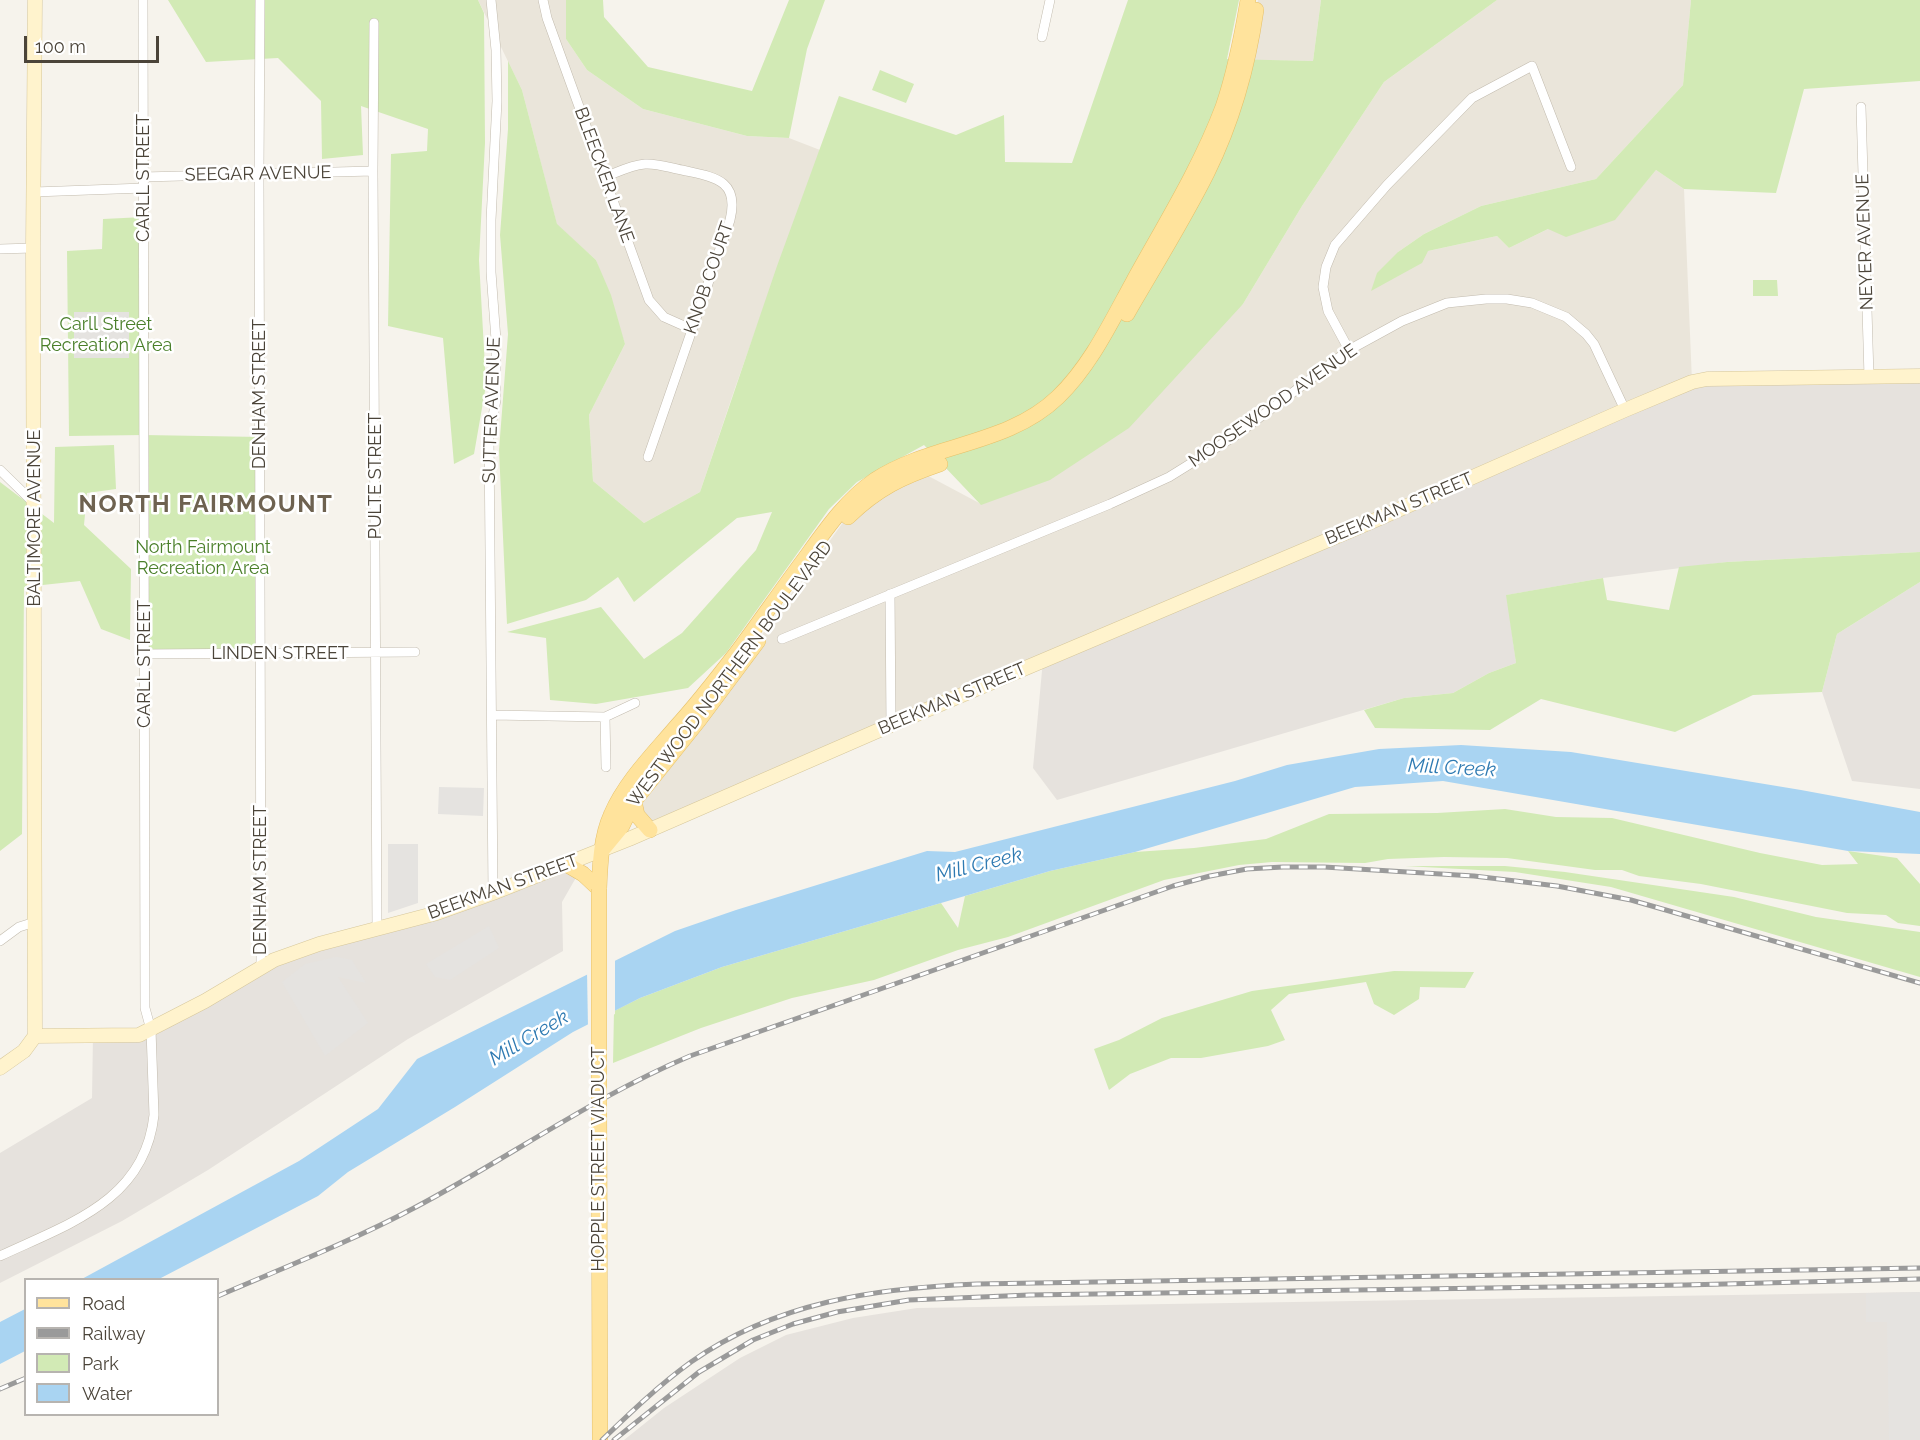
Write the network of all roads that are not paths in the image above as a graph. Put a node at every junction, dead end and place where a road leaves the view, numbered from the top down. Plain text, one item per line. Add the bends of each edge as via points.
1 (35, 0) edge
2 (144, 0) edge
3 (260, 0) edge
4 (491, 0) edge
5 (543, 0) edge
6 (1050, 0) edge
7 (1248, 0) edge
8 (1258, 0) edge
9 (374, 23) dead end
10 (1042, 37) dead end
11 (1862, 106) dead end
12 (1571, 167) dead end
13 (373, 171) junction
14 (259, 174) junction
15 (143, 177) junction
16 (605, 177) junction
17 (144, 188) junction
18 (34, 192) junction
19 (33, 248) junction
20 (0, 249) edge
21 (691, 329) junction
22 (1349, 350) junction
23 (1920, 376) edge
24 (1869, 377) junction
25 (1625, 410) junction
26 (648, 457) dead end
27 (0, 470) edge
28 (34, 503) junction
29 (890, 594) junction
30 (782, 639) dead end
31 (415, 652) dead end
32 (376, 653) junction
33 (145, 654) junction
34 (260, 654) junction
35 (635, 703) dead end
36 (492, 716) junction
37 (605, 717) junction
38 (891, 725) junction
39 (606, 767) dead end
40 (634, 801) junction
41 (650, 830) junction
42 (603, 849) junction
43 (566, 864) junction
44 (597, 883) junction
45 (493, 893) junction
46 (35, 922) junction
47 (378, 929) junction
48 (0, 940) edge
49 (261, 969) junction
50 (151, 1030) junction
51 (35, 1036) junction
52 (0, 1068) edge
53 (0, 1256) edge
54 (600, 1440) edge

1 - 18 main road, BALTIMORE AVENUE
2 - 15 street, CARLL STREET
3 - 14 street, DENHAM STREET
4 - 36 street, SUTTER AVENUE via 497,101 491,220 496,400 489,437
5 - 16 street, BLEECKER LANE
6 - 10 street
7 - 42 main road, WESTWOOD NORTHERN BOULEVARD via 1234,71 1195,171 1097,348 1075,380 1019,425 892,470 858,493 825,530 739,650 641,768 611,813
8 - 40 main road, WESTWOOD NORTHERN BOULEVARD via 1240,87 1207,173 1117,333 1084,383 1039,423 1019,434 895,481 860,505 844,521 726,685
9 - 13 street, PULTE STREET
11 - 24 street, NEYER AVENUE
12 - 22 street via 1532,66 1472,98 1335,245 1323,287 1328,312
13 - 14 street, SEEGAR AVENUE
13 - 32 street, PULTE STREET
14 - 15 street, SEEGAR AVENUE
14 - 34 street, DENHAM STREET
15 - 17 street, CARLL STREET
16 - 21 street, BLEECKER LANE via 649,300 664,316
16 - 21 street, KNOB COURT via 647,164 716,178 727,187 732,202 730,220
17 - 18 street
17 - 33 street, CARLL STREET
18 - 19 main road, BALTIMORE AVENUE
19 - 20 street
19 - 28 main road, BALTIMORE AVENUE
21 - 26 street, KNOB COURT
22 - 25 street, MOOSEWOOD AVENUE via 1402,321 1447,303 1486,299 1532,303 1566,317 1586,334
22 - 29 street, MOOSEWOOD AVENUE via 1235,436 1169,477
23 - 24 main road, BEEKMAN STREET
24 - 25 main road, BEEKMAN STREET via 1707,379
25 - 38 main road, BEEKMAN STREET
27 - 28 street
28 - 46 main road, BALTIMORE AVENUE
29 - 30 street, MOOSEWOOD AVENUE
29 - 38 street
31 - 32 street, LINDEN STREET
32 - 34 street, LINDEN STREET
32 - 47 street, PULTE STREET
33 - 34 street, LINDEN STREET
33 - 50 street, CARLL STREET via 146,1008
34 - 49 street, DENHAM STREET
35 - 37 street
36 - 37 street
36 - 45 street, SUTTER AVENUE
37 - 39 street
38 - 41 main road, BEEKMAN STREET
40 - 41 main road via 637,815
40 - 42 main road, WESTWOOD NORTHERN BOULEVARD via 622,826
41 - 42 main road, BEEKMAN STREET
42 - 43 main road, BEEKMAN STREET
42 - 44 main road, HOPPLE STREET VIADUCT
43 - 44 main road
43 - 45 main road, BEEKMAN STREET
44 - 54 main road, HOPPLE STREET VIADUCT, bridge
45 - 47 main road, BEEKMAN STREET
46 - 48 street
46 - 51 main road, BALTIMORE AVENUE
47 - 49 main road, BEEKMAN STREET via 303,949
49 - 50 main road, BEEKMAN STREET
50 - 51 main road, BEEKMAN STREET via 139,1035
50 - 53 street, CARLL STREET via 154,1115 147,1147 132,1176 108,1200
51 - 52 main road via 24,1051

